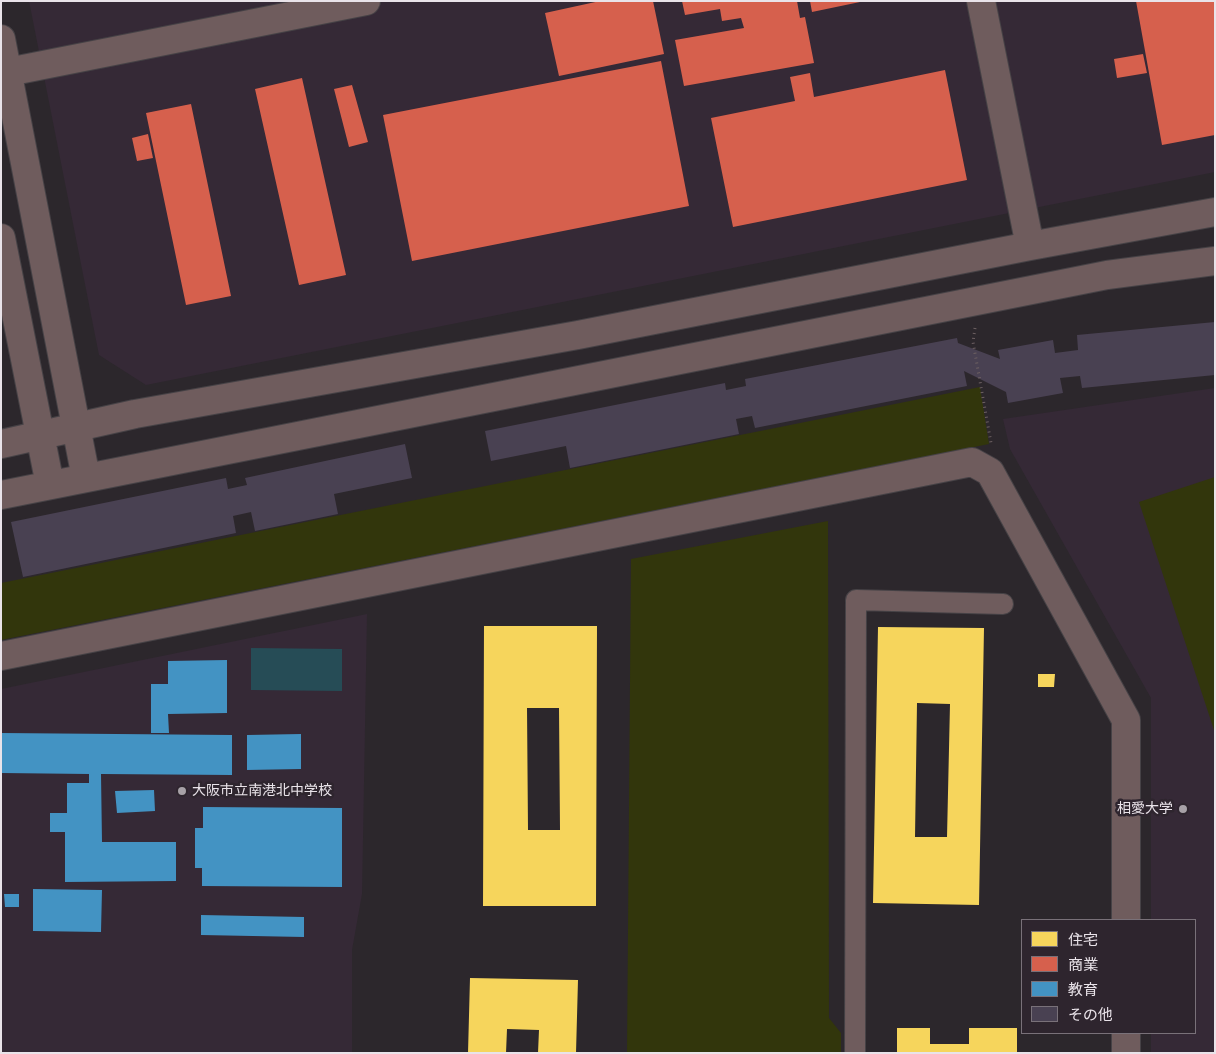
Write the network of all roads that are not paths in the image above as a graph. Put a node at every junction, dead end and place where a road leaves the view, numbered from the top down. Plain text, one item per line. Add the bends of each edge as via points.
1 (366, 1) edge
2 (981, 1) edge
3 (1, 39) edge
4 (8, 72) junction
5 (1215, 212) edge
6 (1, 238) edge
7 (1030, 246) junction
8 (1215, 261) edge
9 (78, 427) junction
10 (41, 435) junction
11 (1, 444) edge
12 (86, 478) junction
13 (50, 485) junction
14 (1, 495) edge
15 (1003, 604) dead end
16 (1, 656) edge
17 (1126, 919) edge
18 (1126, 1034) edge
19 (855, 1053) edge
20 (1126, 1053) edge

1 - 4 street
2 - 7 street
3 - 4 street
4 - 9 street
5 - 7 street
6 - 10 street
7 - 9 street via 578,335
8 - 12 street via 1107,275
9 - 10 street
9 - 12 street
10 - 11 street
10 - 13 street
12 - 13 street
13 - 14 street
15 - 19 street via 856,600
16 - 17 street via 972,462 990,472 1126,720
18 - 20 street

